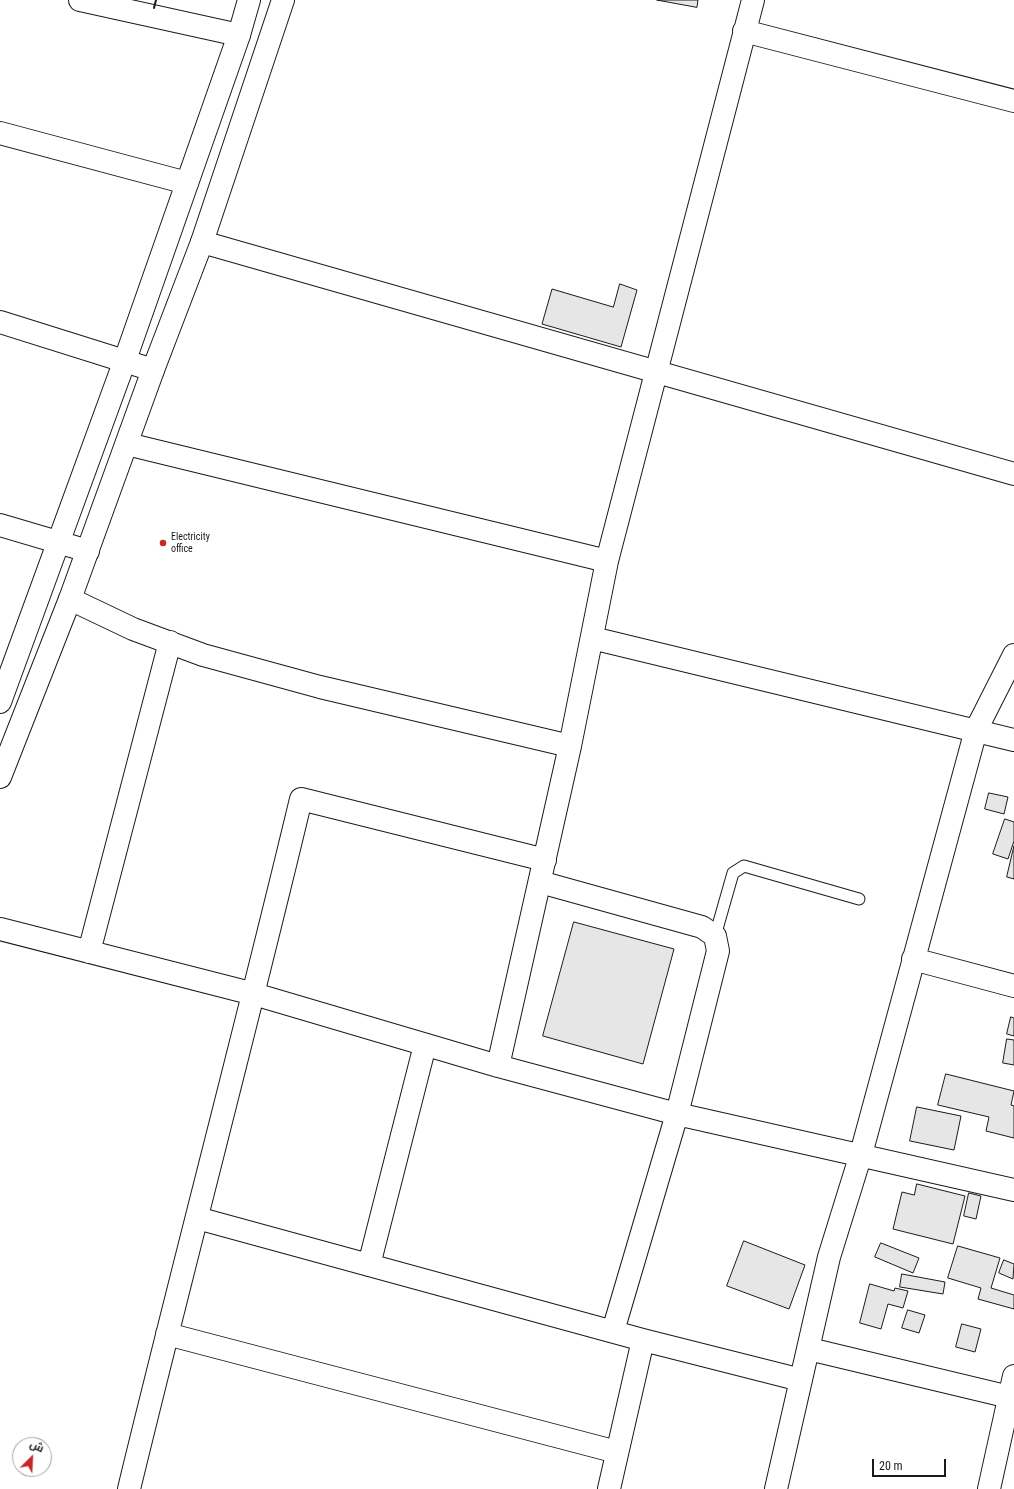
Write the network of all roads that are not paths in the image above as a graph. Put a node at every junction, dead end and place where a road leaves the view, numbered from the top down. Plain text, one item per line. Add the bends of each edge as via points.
1 (80, 0) edge
2 (250, 0) edge
3 (283, 0) edge
4 (753, 0) edge
5 (744, 31) junction
6 (239, 35) junction
7 (1014, 101) edge
8 (0, 133) edge
9 (187, 183) junction
10 (202, 242) junction
11 (0, 322) edge
12 (125, 360) junction
13 (153, 370) junction
14 (655, 371) junction
15 (127, 444) junction
16 (1014, 474) edge
17 (0, 525) edge
18 (59, 543) junction
19 (88, 551) junction
20 (607, 560) junction
21 (70, 599) junction
22 (592, 638) junction
23 (170, 642) junction
24 (1014, 655) edge
25 (0, 702) edge
26 (976, 730) junction
27 (1014, 740) edge
28 (570, 746) junction
29 (0, 777) edge
30 (545, 860) junction
31 (540, 882) junction
32 (859, 899) dead end
33 (0, 929) edge
34 (715, 936) junction
35 (89, 952) junction
36 (913, 959) junction
37 (1014, 986) edge
38 (254, 994) junction
39 (425, 1045) junction
40 (498, 1066) junction
41 (677, 1114) junction
42 (861, 1154) junction
43 (1014, 1190) edge
44 (197, 1218) junction
45 (369, 1265) junction
46 (613, 1332) junction
47 (166, 1334) junction
48 (643, 1340) junction
49 (809, 1349) junction
50 (1014, 1376) edge
51 (801, 1380) junction
52 (1011, 1397) edge
53 (618, 1452) junction
54 (129, 1489) edge
55 (609, 1489) edge
56 (776, 1489) edge
57 (989, 1489) edge

1 - 6 street
2 - 6 street
3 - 10 street
4 - 5 street
5 - 7 street
5 - 14 street
6 - 9 street
8 - 9 street
9 - 12 street
10 - 13 street
10 - 14 street
11 - 12 street
12 - 13 street
12 - 18 street
13 - 15 street
14 - 16 street
14 - 20 street
15 - 19 street
15 - 20 street
17 - 18 street
18 - 19 street
18 - 25 street
19 - 21 street
20 - 22 street
21 - 23 street via 133,629
21 - 29 street
22 - 26 street
22 - 28 street
23 - 28 street via 203,655 320,687
23 - 35 street
24 - 26 street
26 - 27 street
26 - 36 street
28 - 30 street
30 - 31 street
30 - 38 street via 302,799
31 - 34 street via 702,927
31 - 40 street
32 - 34 lane via 744,866 733,873
33 - 35 street
34 - 41 street via 718,951
35 - 38 street
36 - 37 street
36 - 42 street
38 - 39 street
38 - 44 street
39 - 40 street
39 - 45 street
40 - 41 street
41 - 42 street
41 - 46 street
42 - 43 street
42 - 49 street via 830,1257
44 - 45 street
44 - 47 street
45 - 46 street
46 - 48 street
47 - 53 street
47 - 54 street
48 - 51 street
48 - 53 street
49 - 51 street
49 - 52 street
50 - 52 street
51 - 56 street
52 - 57 street
53 - 55 street

